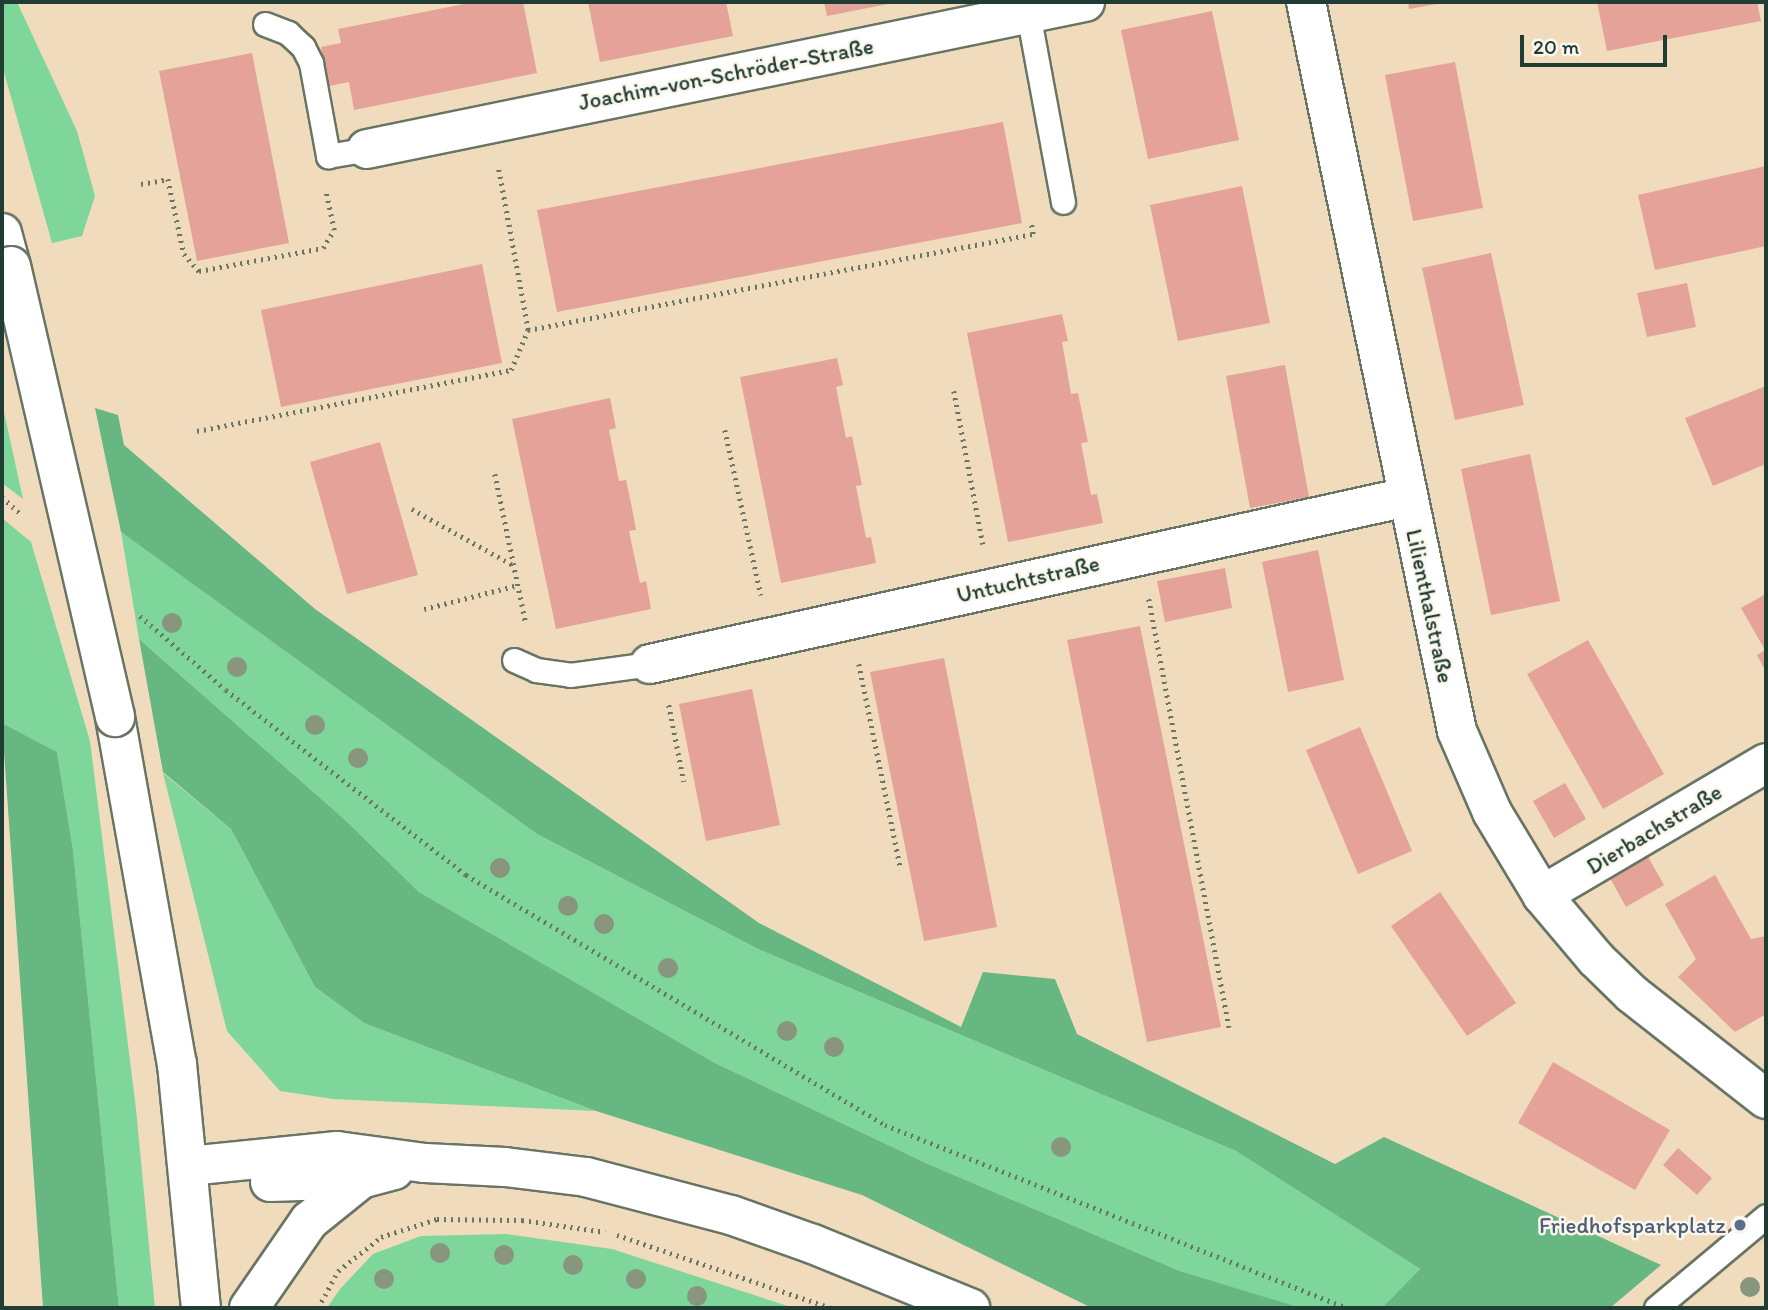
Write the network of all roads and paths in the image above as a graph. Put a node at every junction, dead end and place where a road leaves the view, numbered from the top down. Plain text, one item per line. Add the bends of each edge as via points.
1 (1085, 2) edge
2 (1306, 2) edge
3 (1028, 13) junction
4 (265, 24) dead end
5 (489, 121) junction
6 (367, 149) joint
7 (328, 156) junction
8 (141, 184) dead end
9 (1063, 202) dead end
10 (1031, 221) dead end
11 (6, 250) edge
12 (528, 330) junction
13 (954, 391) dead end
14 (725, 430) dead end
15 (197, 431) dead end
16 (1407, 497) junction
17 (2, 498) edge
18 (412, 509) dead end
19 (32, 524) dead end
20 (1140, 554) junction
21 (514, 566) dead end
22 (518, 584) dead end
23 (991, 586) junction
24 (424, 609) dead end
25 (134, 611) dead end
26 (850, 619) junction
27 (770, 637) junction
28 (514, 660) dead end
29 (650, 664) joint
30 (1766, 763) edge
31 (901, 870) dead end
32 (1542, 895) junction
33 (1229, 1028) dead end
34 (1766, 1099) edge
35 (425, 1163) junction
36 (189, 1166) junction
37 (361, 1178) junction
38 (1766, 1216) edge
39 (201, 1308) edge
40 (249, 1308) edge
41 (318, 1308) edge
42 (831, 1308) edge
43 (970, 1308) edge
44 (1349, 1308) edge
45 (1656, 1308) edge

1 - 3 street, Joachim-von-Schröder-Straße
2 - 16 street, Lilienthalstraße
3 - 5 street, Joachim-von-Schröder-Straße
3 - 9 lane
4 - 7 lane via 288,33 311,63
5 - 6 street, Joachim-von-Schröder-Straße
5 - 12 path
6 - 7 lane
7 - 8 path via 320,170 334,230 323,248 199,271 184,254 167,180
10 - 12 path via 1033,234
11 - 36 street, bridge via 115,717 177,1064
12 - 15 path via 511,370
13 - 23 path
14 - 27 path
16 - 20 street, Untuchtstraße
16 - 32 street, Lilienthalstraße via 1457,731 1492,811
17 - 19 path
18 - 21 path
20 - 23 street, Untuchtstraße
20 - 33 path
22 - 24 path
23 - 26 street, Untuchtstraße
25 - 44 path via 226,690 466,875 885,1125
26 - 27 street, Untuchtstraße
26 - 31 path
27 - 29 street, Untuchtstraße
28 - 29 lane via 536,670 570,675
30 - 32 street, Dierbachstraße
32 - 34 street, Lilienthalstraße via 1632,994
35 - 36 street via 337,1151
35 - 37 street
35 - 43 street via 586,1177 657,1194 813,1244
36 - 37 street via 259,1183
36 - 39 street
37 - 40 street via 309,1222
38 - 45 lane
41 - 42 path via 338,1271 381,1237 437,1219 522,1220 608,1232

